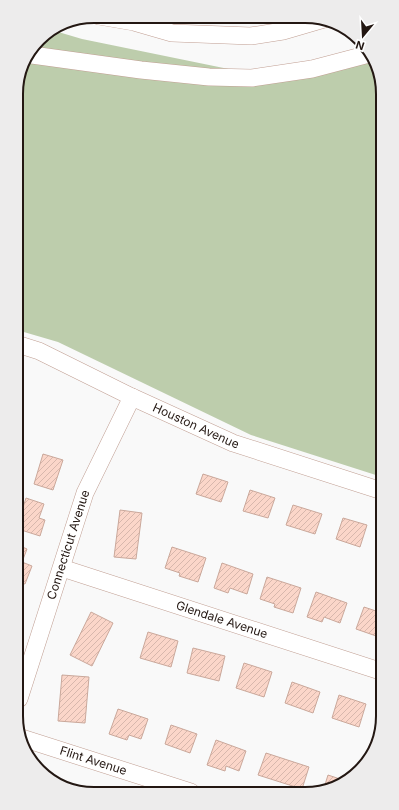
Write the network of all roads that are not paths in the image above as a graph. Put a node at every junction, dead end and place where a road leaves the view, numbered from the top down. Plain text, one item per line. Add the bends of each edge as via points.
1 (137, 23) edge
2 (312, 23) edge
3 (34, 55) edge
4 (361, 56) edge
5 (23, 346) edge
6 (132, 397) junction
7 (376, 489) edge
8 (62, 568) junction
9 (376, 670) edge
10 (23, 687) edge
11 (27, 740) edge
12 (175, 787) edge

1 - 2 street via 172,33 251,36
3 - 4 street via 141,70 209,77 252,78 312,69
5 - 6 street, Houston Avenue
6 - 7 street, Houston Avenue via 233,443
6 - 8 street, Connecticut Avenue via 85,493
8 - 9 street, Glendale Avenue
8 - 10 street, Connecticut Avenue
11 - 12 street, Flint Avenue

